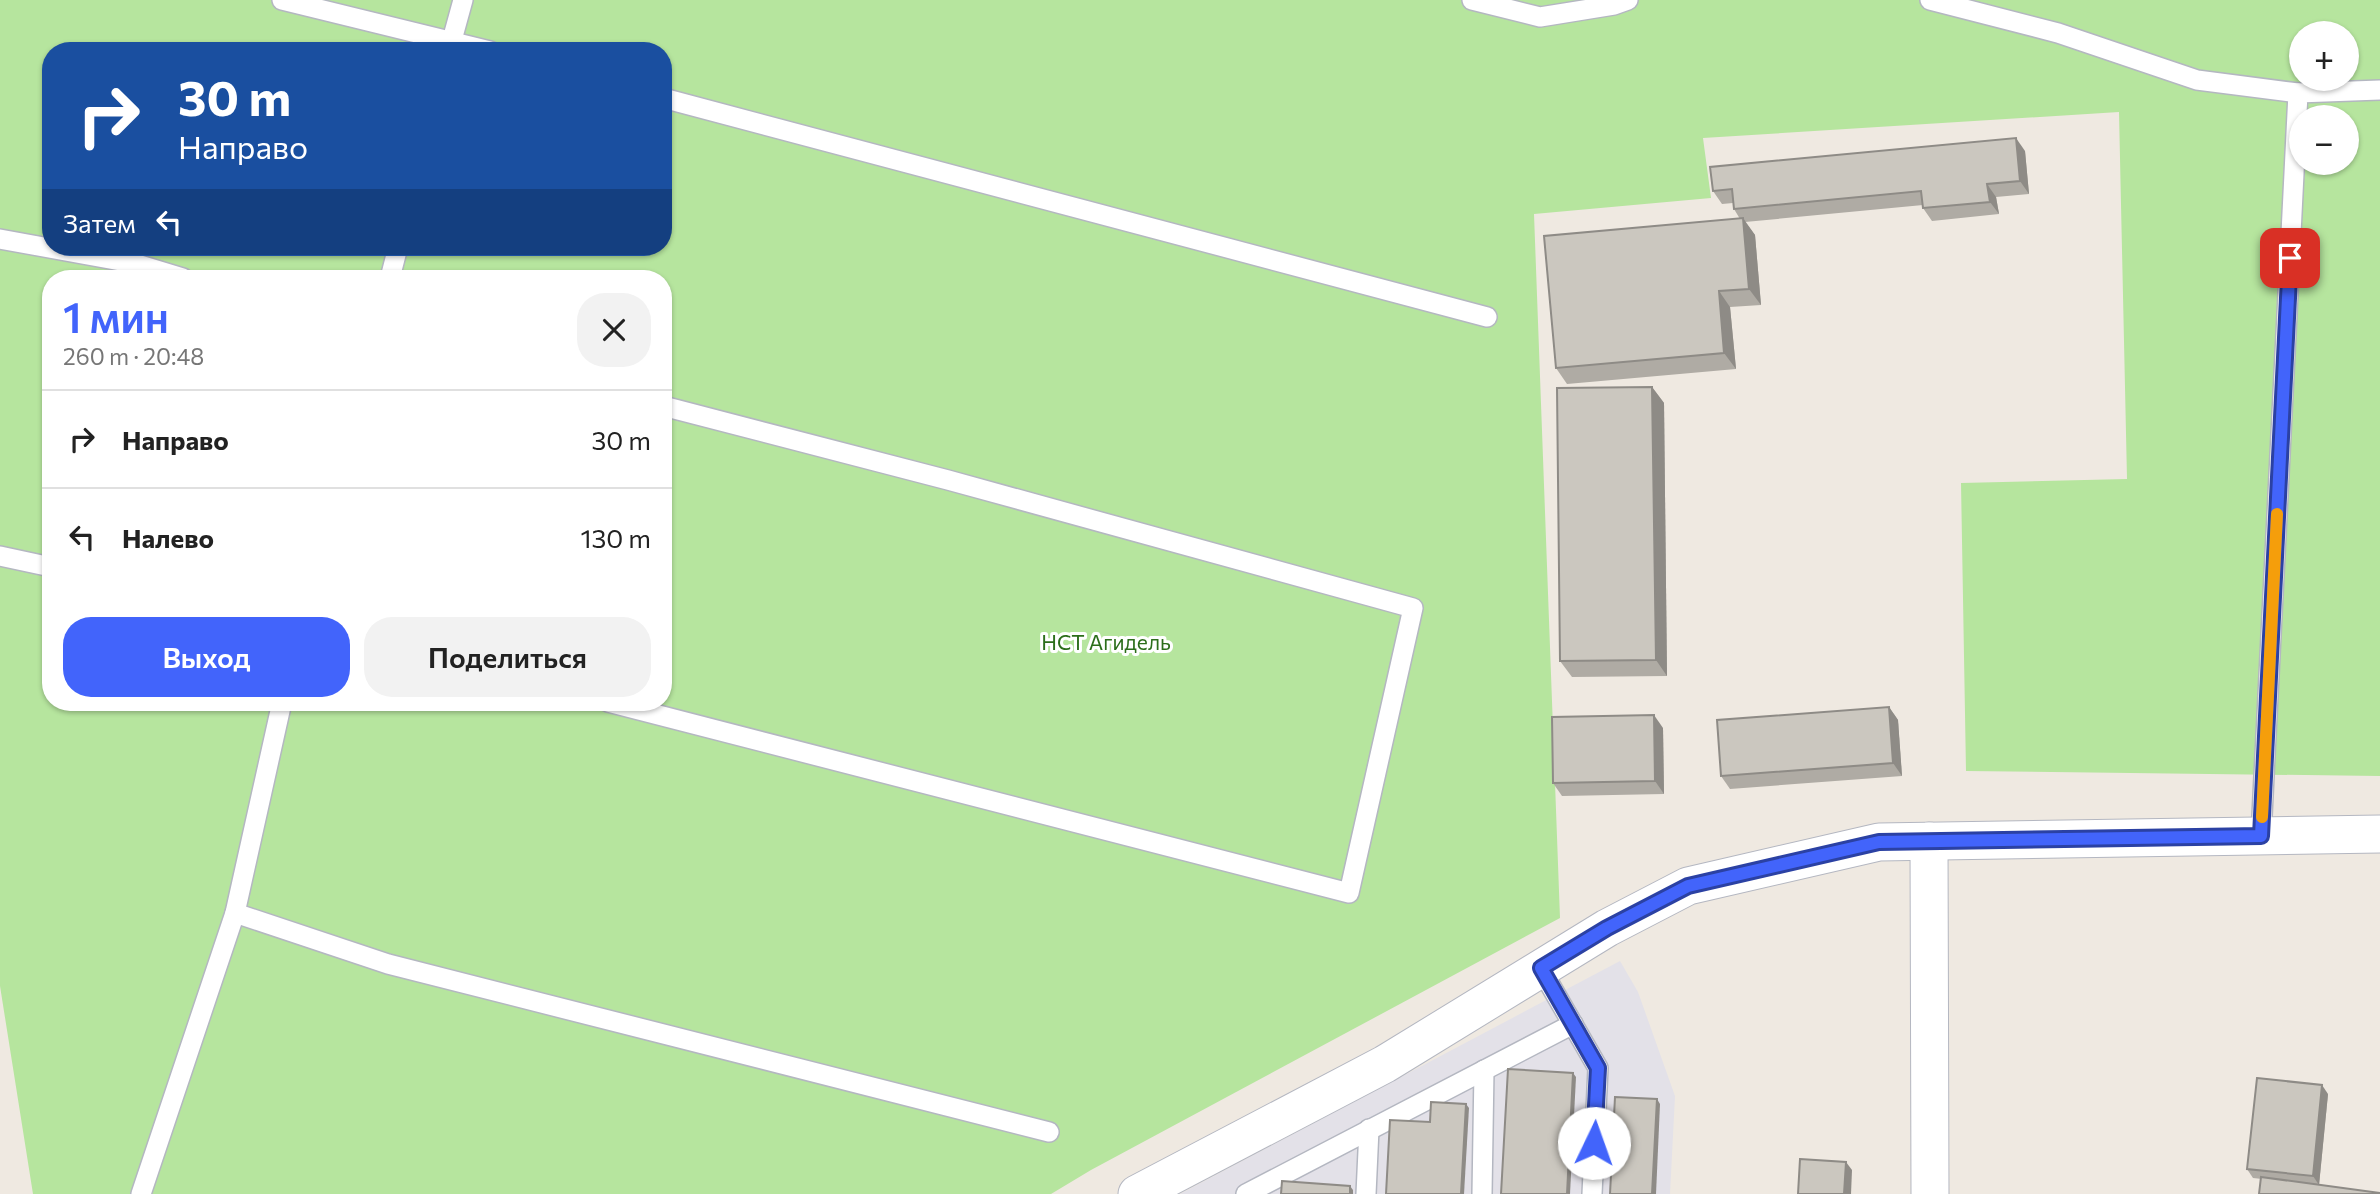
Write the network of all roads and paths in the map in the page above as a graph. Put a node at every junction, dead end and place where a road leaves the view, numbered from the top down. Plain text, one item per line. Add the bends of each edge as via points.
1 (282, 0) edge
2 (463, 0) edge
3 (1472, 0) edge
4 (1628, 0) edge
5 (1930, 0) edge
6 (436, 42) edge
7 (452, 42) edge
8 (2380, 90) edge
9 (2298, 93) junction
10 (672, 101) edge
11 (0, 239) edge
12 (42, 247) edge
13 (93, 256) edge
14 (157, 270) edge
15 (1487, 317) dead end
16 (672, 408) edge
17 (0, 556) edge
18 (42, 565) edge
19 (280, 711) edge
20 (643, 711) edge
21 (2380, 834) edge
22 (2261, 836) junction
23 (1929, 841) junction
24 (235, 913) junction
25 (1541, 968) junction
26 (1573, 1024) junction
27 (1484, 1070) junction
28 (1369, 1129) junction
29 (1049, 1132) dead end
30 (1256, 1191) edge
31 (141, 1194) edge
32 (1138, 1194) edge
33 (1366, 1194) edge
34 (1482, 1194) edge
35 (1592, 1194) edge
36 (1930, 1194) edge

1 - 6 lane
2 - 7 lane
3 - 4 lane via 1540,17
5 - 9 lane via 2058,33 2197,79
8 - 9 lane
9 - 22 lane
10 - 15 lane
11 - 12 lane
13 - 14 lane
16 - 20 lane via 1413,608 1349,893
17 - 18 lane
19 - 24 lane
21 - 22 street
22 - 23 street
23 - 25 street via 1879,842 1688,886
23 - 36 street
24 - 29 lane via 388,964
24 - 31 lane
25 - 26 lane
25 - 32 street via 1385,1064
26 - 27 lane
26 - 35 lane via 1598,1068
27 - 28 lane
27 - 34 lane
28 - 30 lane
28 - 33 lane

